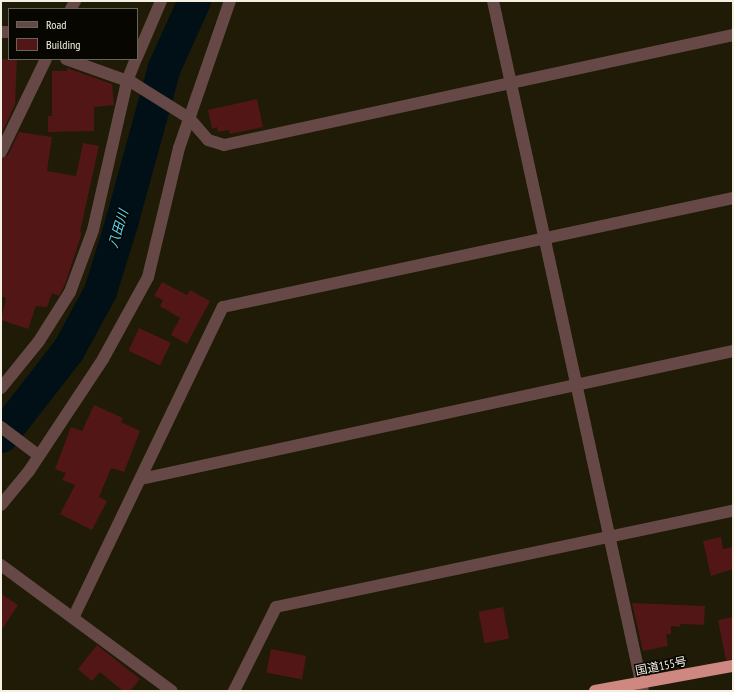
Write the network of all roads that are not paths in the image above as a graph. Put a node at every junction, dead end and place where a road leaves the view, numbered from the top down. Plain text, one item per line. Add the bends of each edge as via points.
1 (161, 1) edge
2 (230, 1) edge
3 (493, 1) edge
4 (733, 35) edge
5 (138, 53) edge
6 (46, 60) edge
7 (69, 60) edge
8 (136, 60) edge
9 (511, 81) junction
10 (130, 82) junction
11 (187, 117) junction
12 (1, 152) edge
13 (733, 198) edge
14 (544, 238) junction
15 (733, 351) edge
16 (576, 384) junction
17 (1, 388) edge
18 (1, 426) edge
19 (38, 455) junction
20 (141, 479) junction
21 (1, 505) edge
22 (733, 511) edge
23 (609, 537) junction
24 (1, 565) edge
25 (74, 616) junction
26 (733, 666) edge
27 (643, 688) edge
28 (172, 691) edge
29 (234, 691) edge
30 (595, 691) edge

1 - 5 street
2 - 11 street
3 - 9 street
4 - 9 street
6 - 12 street
7 - 10 street
8 - 10 street
9 - 11 street via 224,145 208,140
9 - 14 street
10 - 11 street
10 - 17 street via 93,230 70,292 39,341
11 - 19 street via 148,277 103,358
13 - 14 street
14 - 16 street
14 - 20 street via 223,307
15 - 16 street
16 - 20 street
16 - 23 street
18 - 19 street
19 - 21 street via 29,471
20 - 25 street
22 - 23 street
23 - 27 street
23 - 29 street via 276,606
24 - 25 street
25 - 28 street
26 - 27 highway, 国道155号
27 - 30 highway, 国道155号

